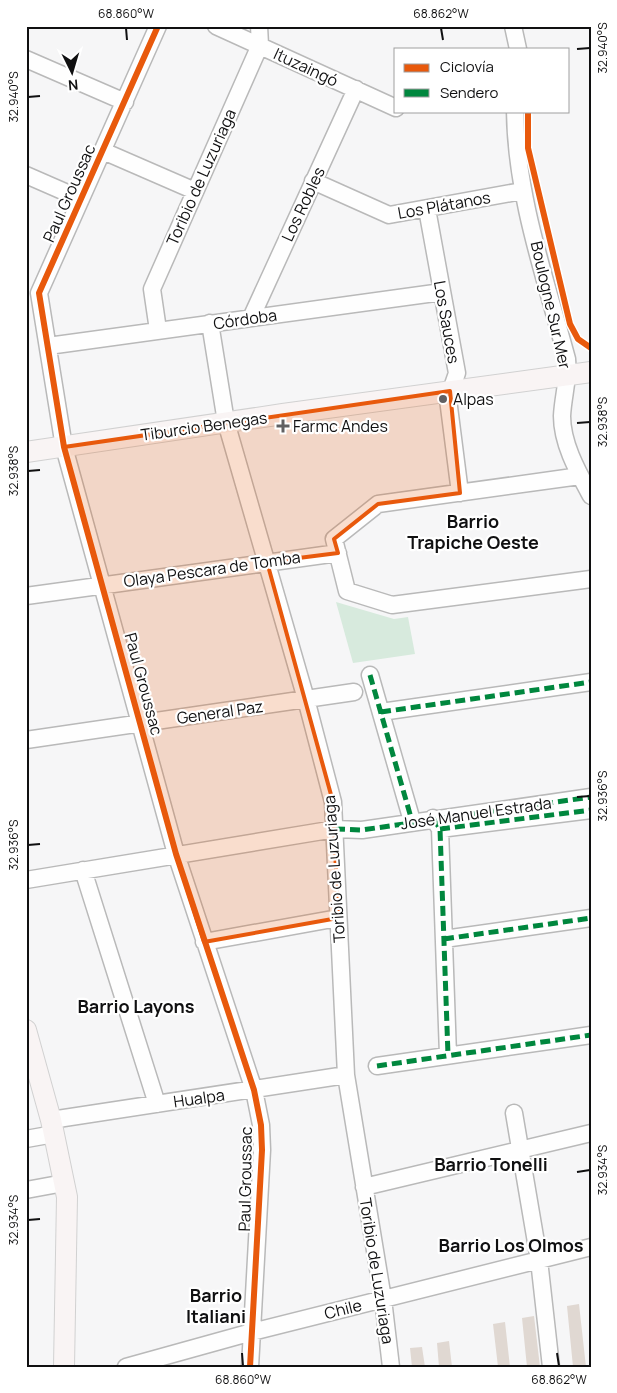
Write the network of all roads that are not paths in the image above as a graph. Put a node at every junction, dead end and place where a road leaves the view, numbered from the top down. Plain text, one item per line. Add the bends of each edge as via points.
1 (158, 26) edge
2 (216, 26) edge
3 (259, 26) edge
4 (513, 26) edge
5 (260, 45) junction
6 (518, 48) edge
7 (26, 59) edge
8 (356, 89) junction
9 (125, 102) junction
10 (394, 107) edge
11 (515, 112) edge
12 (103, 151) junction
13 (26, 175) edge
14 (313, 181) junction
15 (195, 191) junction
16 (522, 191) junction
17 (81, 199) junction
18 (427, 209) junction
19 (442, 292) junction
20 (33, 294) edge
21 (250, 318) junction
22 (210, 323) junction
23 (158, 330) junction
24 (48, 346) junction
25 (591, 372) edge
26 (568, 375) junction
27 (450, 390) junction
28 (226, 422) junction
29 (64, 446) junction
30 (26, 452) edge
31 (580, 476) junction
32 (460, 493) junction
33 (591, 496) edge
34 (338, 553) junction
35 (268, 562) junction
36 (591, 579) edge
37 (103, 584) junction
38 (26, 596) edge
39 (370, 675) dead end
40 (591, 682) edge
41 (354, 692) dead end
42 (306, 699) junction
43 (381, 712) junction
44 (141, 723) junction
45 (26, 740) edge
46 (591, 797) edge
47 (591, 810) edge
48 (412, 821) junction
49 (436, 824) junction
50 (334, 829) junction
51 (176, 854) junction
52 (82, 870) junction
53 (26, 880) edge
54 (338, 918) junction
55 (591, 918) edge
56 (444, 939) junction
57 (204, 942) junction
58 (26, 1030) edge
59 (591, 1035) edge
60 (448, 1055) junction
61 (377, 1066) dead end
62 (346, 1075) junction
63 (254, 1090) junction
64 (157, 1104) junction
65 (514, 1113) dead end
66 (53, 1127) junction
67 (591, 1132) edge
68 (26, 1139) edge
69 (520, 1149) junction
70 (64, 1183) junction
71 (364, 1187) junction
72 (26, 1190) edge
73 (591, 1247) edge
74 (539, 1260) junction
75 (383, 1299) junction
76 (252, 1332) junction
77 (64, 1367) edge
78 (126, 1367) edge
79 (250, 1367) edge
80 (392, 1367) edge
81 (552, 1367) edge

1 - 9 street, Paul Groussac
2 - 5 street, Ituzaingó
3 - 5 street, Toribio de Luzuriaga
4 - 6 street
5 - 8 street, Ituzaingó
5 - 15 street, Toribio de Luzuriaga
7 - 9 street
8 - 10 street, Ituzaingó
8 - 14 street, Los Robles
9 - 12 street, Paul Groussac
11 - 16 street, Boulogne Sur Mer
12 - 15 street
12 - 17 street, Paul Groussac
13 - 17 street
14 - 18 street, Los Plátanos via 389,215
14 - 21 street, Los Robles
15 - 23 street, Toribio de Luzuriaga via 152,289
16 - 18 street, Los Plátanos
16 - 26 street, Boulogne Sur Mer via 567,358
17 - 20 street, Paul Groussac
18 - 19 street, Los Sauces
19 - 21 street, Córdoba
19 - 27 street, Los Sauces via 457,374
20 - 24 street, Paul Groussac
21 - 22 street, Córdoba
22 - 23 street, Córdoba
22 - 28 street, Toribio de Luzuriaga
23 - 24 street, Córdoba
24 - 29 street, Paul Groussac
25 - 26 main road, Tiburcio Benegas
26 - 27 main road, Tiburcio Benegas
26 - 31 street, Boulogne Sur Mer via 562,419
27 - 28 main road, Tiburcio Benegas
27 - 32 street, Los Sauces via 448,407
28 - 29 main road, Tiburcio Benegas
28 - 35 street, Toribio de Luzuriaga
29 - 30 main road, Tiburcio Benegas
29 - 37 street, Paul Groussac
31 - 32 street
31 - 33 street, Boulogne Sur Mer
32 - 34 street via 378,504 334,539
34 - 35 street, Olaya Pescara de Tomba
34 - 36 street via 347,591 392,605
35 - 37 street, Olaya Pescara de Tomba
35 - 42 street, Toribio de Luzuriaga
37 - 38 street, Olaya Pescara de Tomba
37 - 44 street, Paul Groussac
39 - 43 street
40 - 43 street
41 - 42 street, General Paz
42 - 44 street, General Paz
42 - 50 street, Toribio de Luzuriaga via 333,802
43 - 48 street
44 - 45 street, General Paz
44 - 51 street, Paul Groussac
46 - 49 street, José Manuel Estrada
47 - 49 street, José Manuel Estrada
48 - 49 street, José Manuel Estrada
48 - 50 street, José Manuel Estrada via 362,830
49 - 56 street
50 - 51 street
50 - 54 street, Toribio de Luzuriaga
51 - 52 street
51 - 57 street, Paul Groussac
52 - 53 street
52 - 64 street
54 - 57 street
54 - 62 street, Toribio de Luzuriaga
55 - 56 street
56 - 60 street
57 - 63 street, Paul Groussac
58 - 66 main road
59 - 60 street
60 - 61 street
62 - 63 street, Hualpa
62 - 71 street, Toribio de Luzuriaga
63 - 64 street, Hualpa
63 - 76 street, Paul Groussac via 262,1145
64 - 66 street, Hualpa
65 - 69 street
66 - 68 street, Hualpa
66 - 70 main road
67 - 69 street
69 - 71 street
69 - 74 street
70 - 72 street
70 - 77 main road via 69,1211
71 - 75 street, Toribio de Luzuriaga
73 - 74 street, Chile
74 - 75 street, Chile
74 - 81 street
75 - 76 street, Chile
75 - 80 street, Toribio de Luzuriaga
76 - 78 street, Chile
76 - 79 street, Paul Groussac

